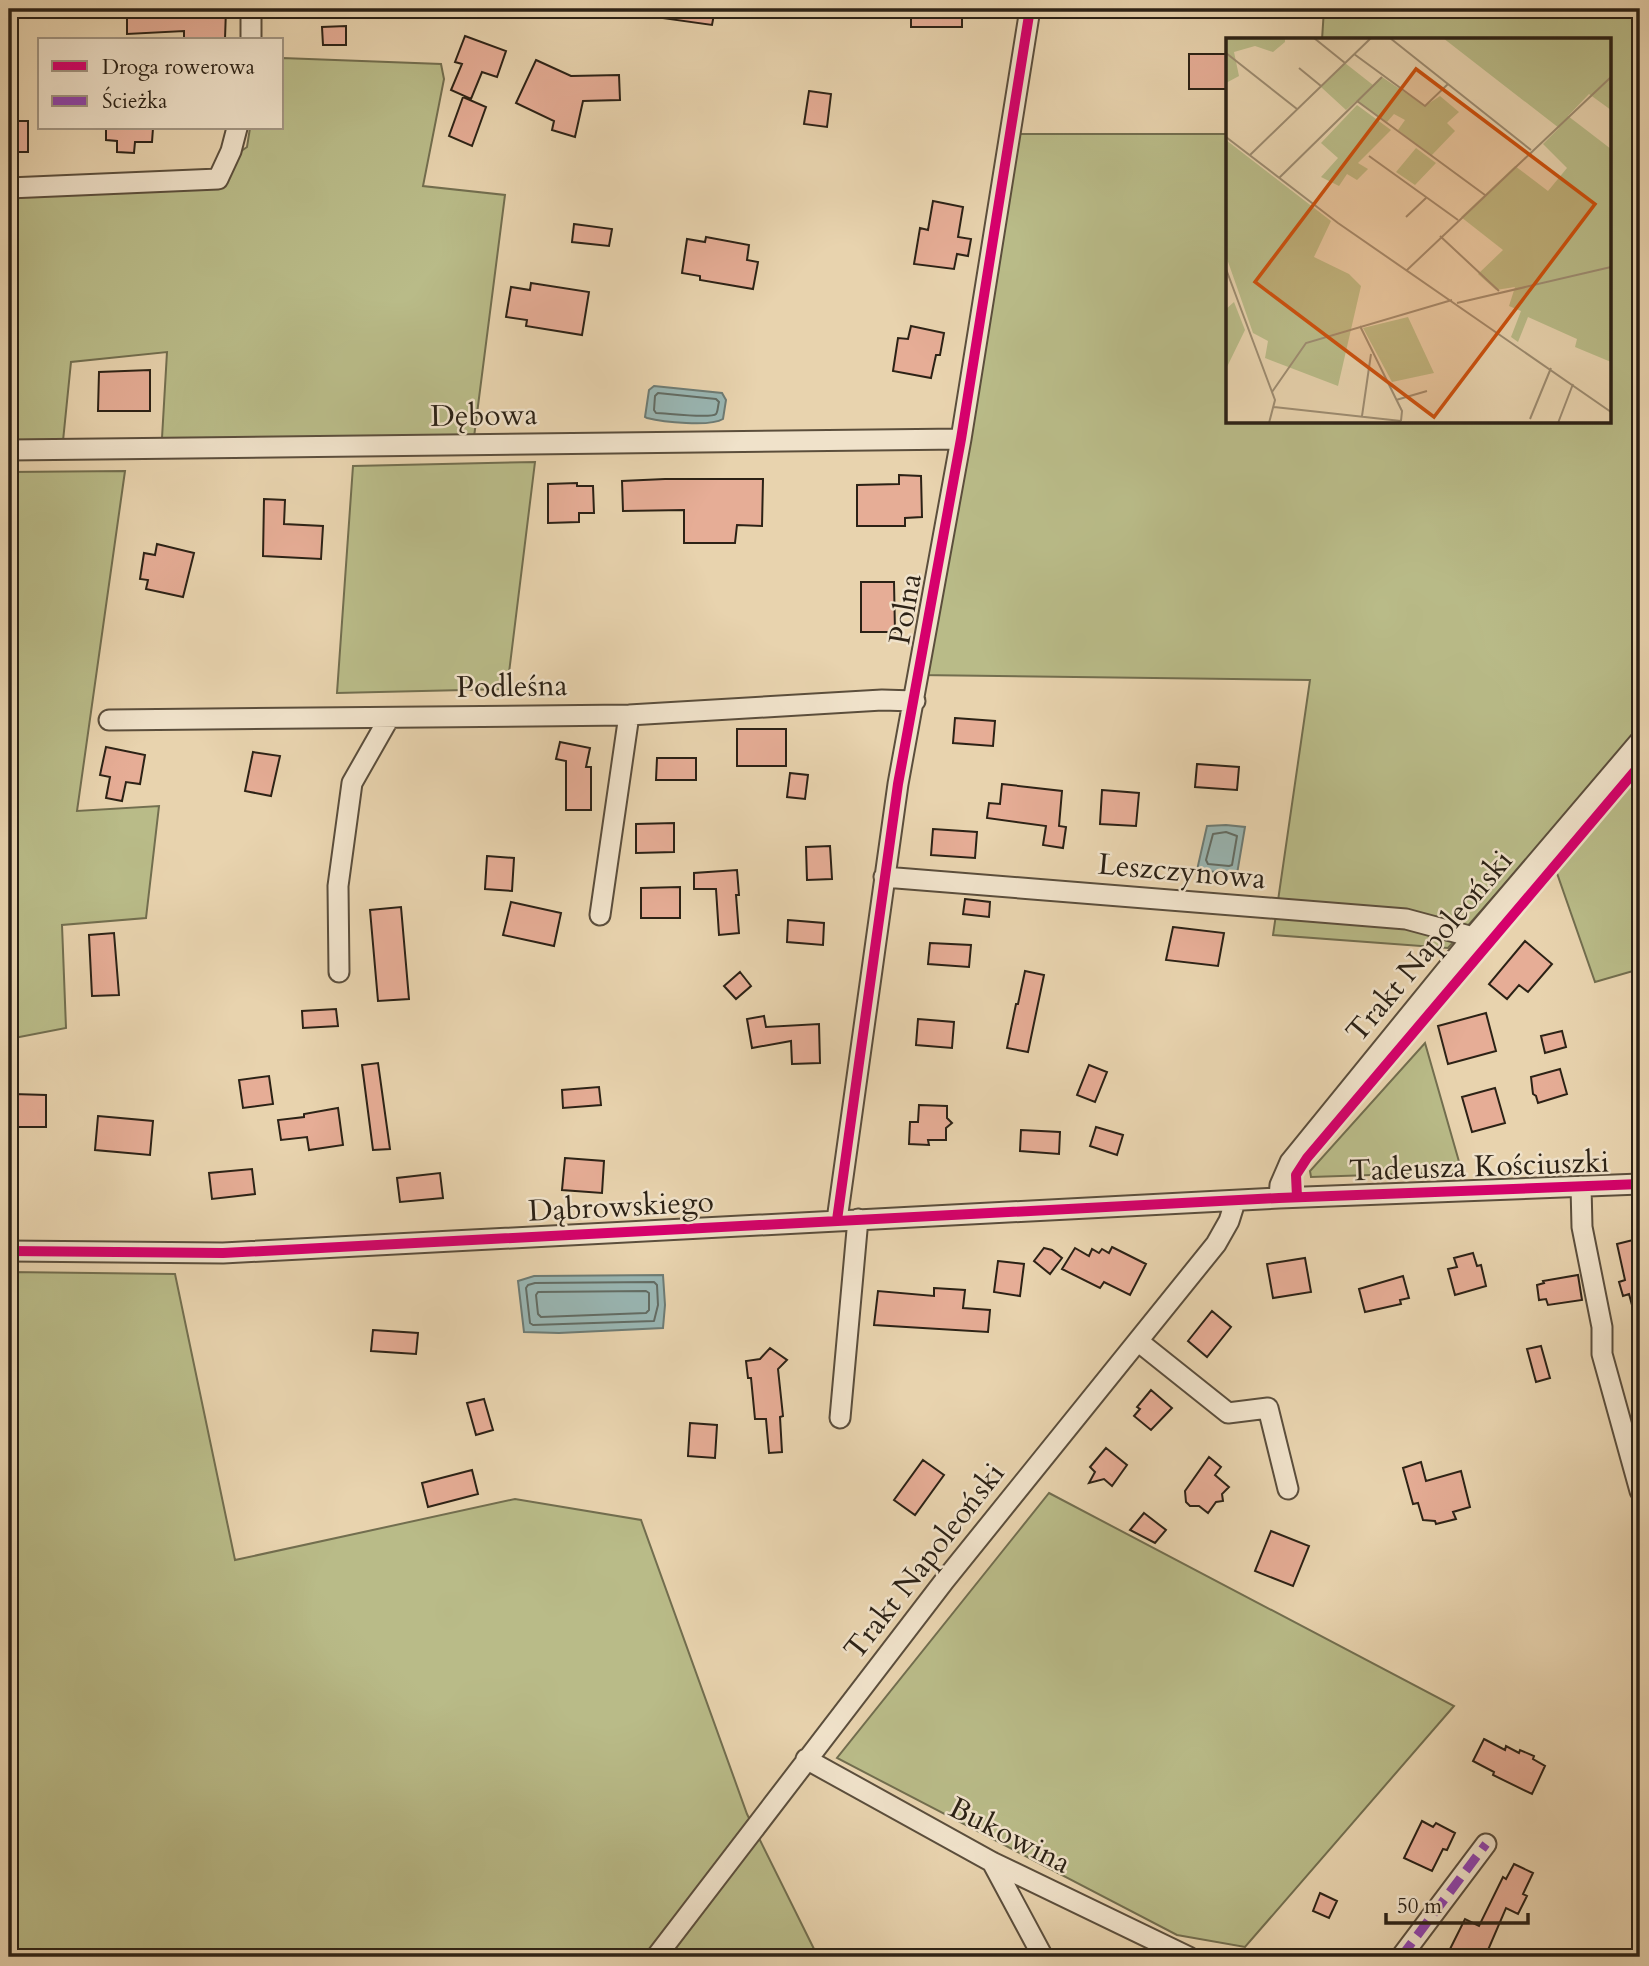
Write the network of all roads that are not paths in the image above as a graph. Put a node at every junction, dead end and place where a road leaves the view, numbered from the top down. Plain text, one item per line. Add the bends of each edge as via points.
1 (251, 9) edge
2 (1030, 9) edge
3 (251, 38) edge
4 (236, 130) edge
5 (9, 188) edge
6 (961, 439) junction
7 (9, 450) edge
8 (915, 701) junction
9 (629, 715) junction
10 (388, 718) junction
11 (109, 720) dead end
12 (1640, 741) edge
13 (884, 877) junction
14 (600, 915) dead end
15 (1473, 937) junction
16 (339, 972) dead end
17 (1640, 1184) edge
18 (1581, 1186) junction
19 (1279, 1198) junction
20 (1235, 1202) junction
21 (858, 1219) junction
22 (837, 1220) junction
23 (9, 1251) edge
24 (1139, 1342) junction
25 (840, 1418) dead end
26 (1288, 1489) dead end
27 (1640, 1491) edge
28 (806, 1759) junction
29 (1486, 1844) dead end
30 (992, 1861) junction
31 (656, 1957) edge
32 (1043, 1957) edge
33 (1189, 1957) edge
34 (1401, 1957) edge

1 - 3 street
2 - 6 street, Polna
4 - 5 street via 218,179
6 - 7 street, Dębowa
6 - 8 street, Polna
8 - 9 street, Podleśna
8 - 13 street, Polna
9 - 10 street, Podleśna
9 - 14 street
10 - 11 street, Podleśna
10 - 16 street via 352,783 338,886
12 - 15 street, Trakt Napoleoński
13 - 15 street, Leszczynowa via 1406,919
13 - 22 street, Polna
15 - 19 street, Trakt Napoleoński via 1290,1163
17 - 18 street, Tadeusza Kościuszki
18 - 19 street, Tadeusza Kościuszki
18 - 27 street via 1582,1227 1602,1354
19 - 20 street, Tadeusza Kościuszki
20 - 21 street, Dąbrowskiego
20 - 24 street, Trakt Napoleoński via 1216,1244
21 - 22 street, Dąbrowskiego
21 - 25 street
22 - 23 street, Dąbrowskiego via 223,1253
24 - 26 street via 1228,1412 1268,1408
24 - 28 street, Trakt Napoleoński
28 - 30 street, Bukowina
28 - 31 street, Trakt Napoleoński
29 - 34 street
30 - 32 street
30 - 33 street, Bukowina

